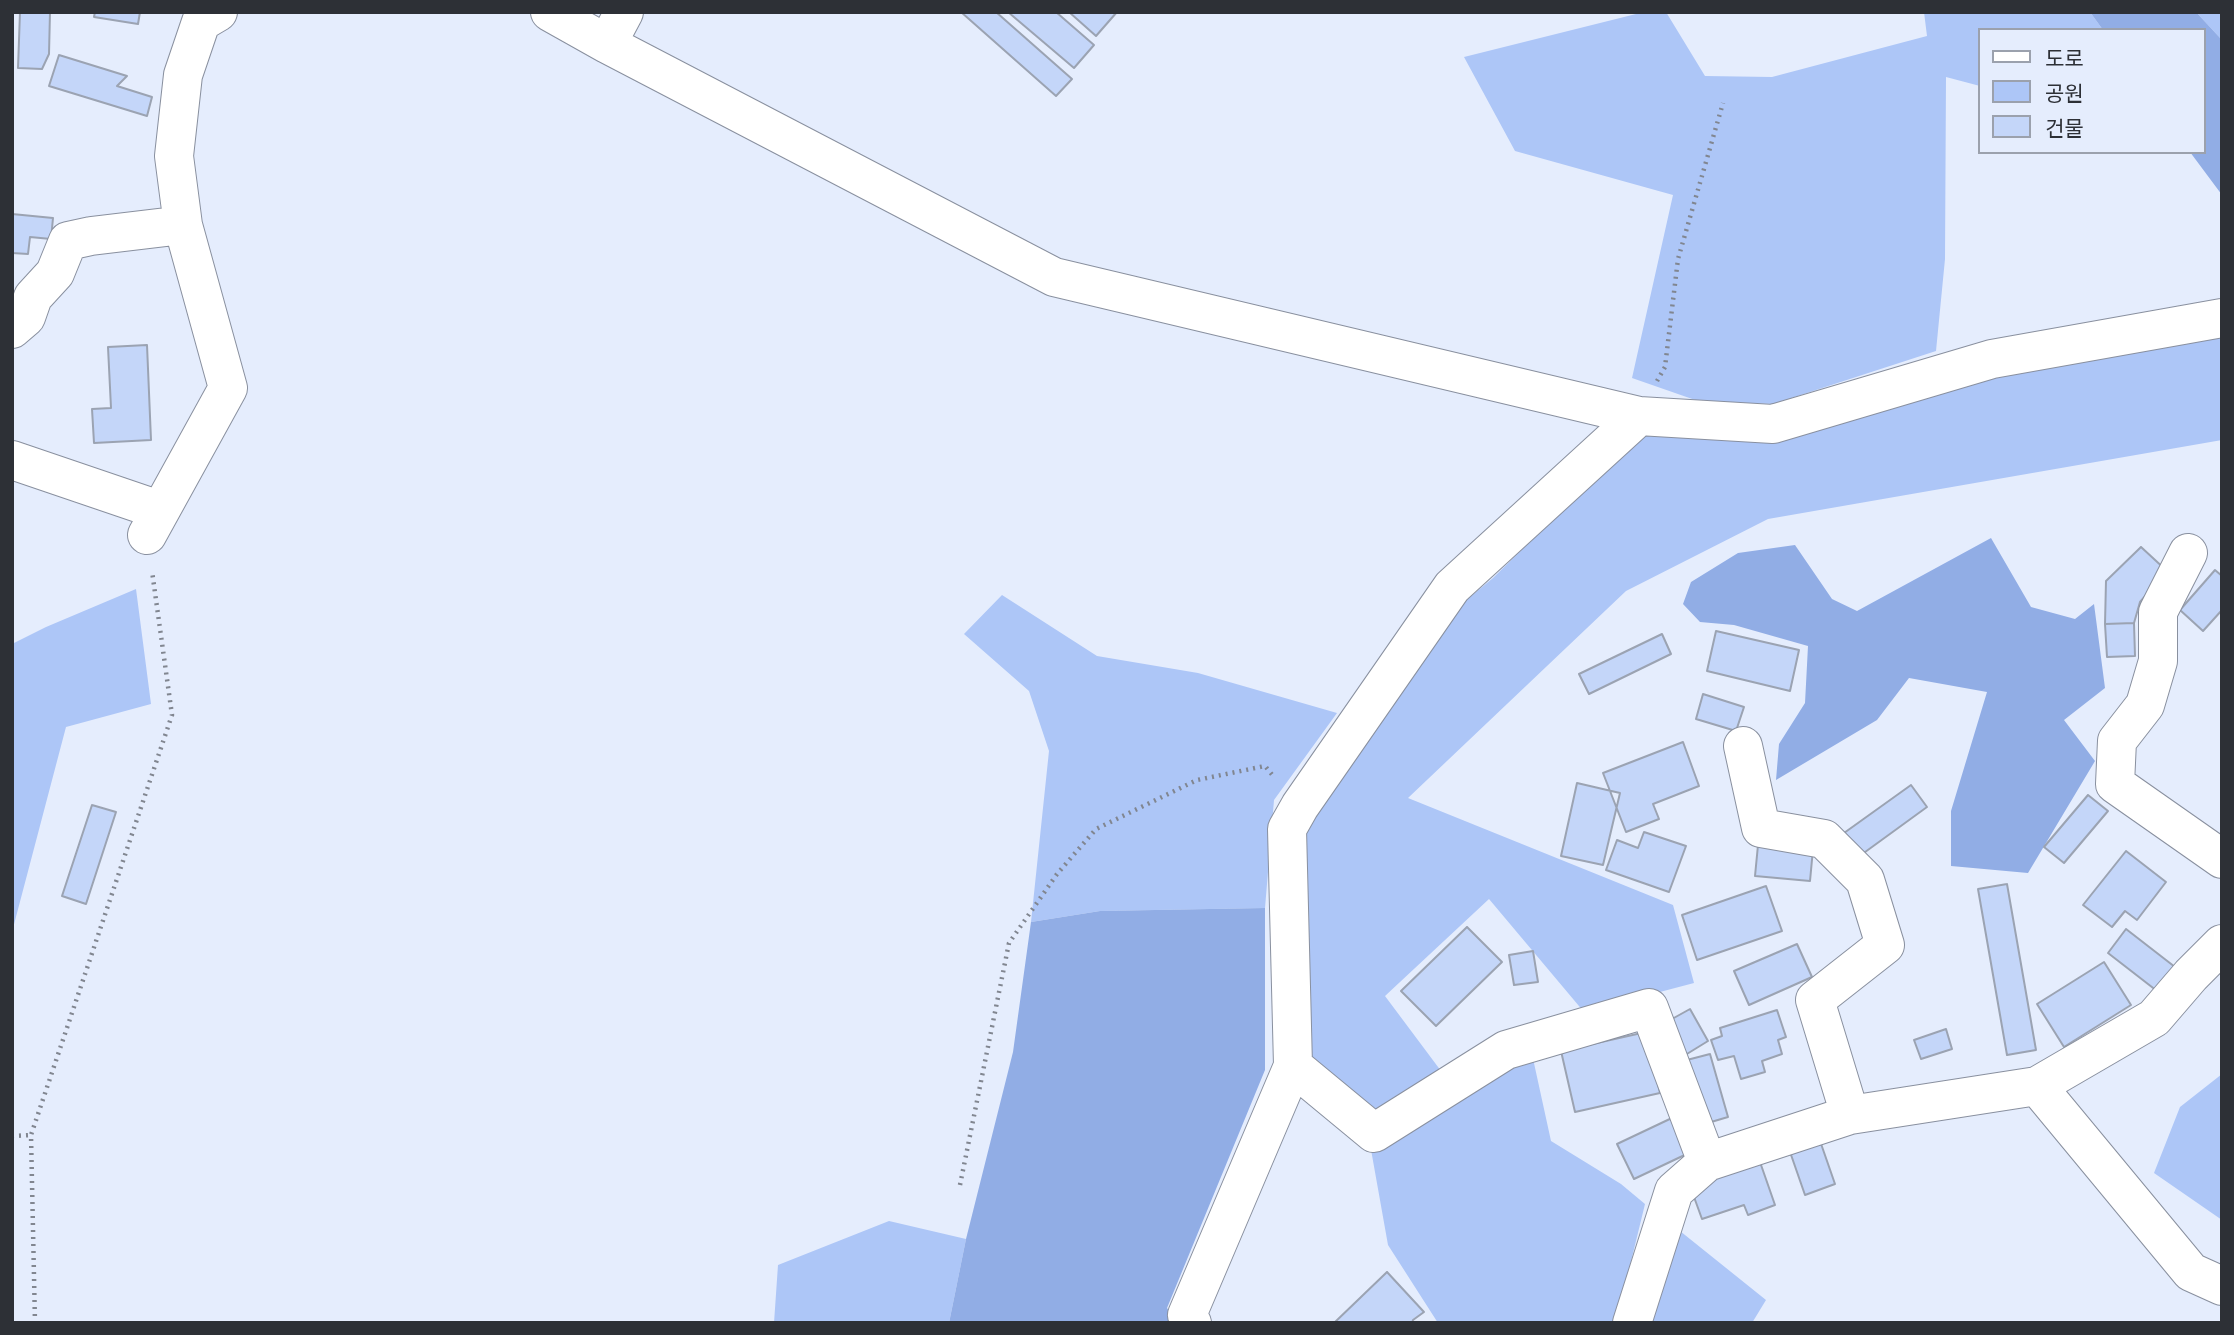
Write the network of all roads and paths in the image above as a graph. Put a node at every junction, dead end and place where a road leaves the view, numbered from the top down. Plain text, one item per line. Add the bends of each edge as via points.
1 (551, 12) edge
2 (203, 15) edge
3 (616, 28) edge
4 (1723, 103) dead end
5 (183, 225) junction
6 (2222, 318) edge
7 (12, 329) edge
8 (1639, 416) junction
9 (12, 460) edge
10 (153, 523) junction
11 (2188, 554) dead end
12 (1743, 746) dead end
13 (1300, 806) junction
14 (2222, 859) edge
15 (2222, 944) edge
16 (1293, 1066) junction
17 (2037, 1086) junction
18 (1850, 1115) junction
19 (32, 1135) junction
20 (12, 1136) edge
21 (1707, 1162) junction
22 (960, 1185) dead end
23 (2222, 1286) edge
24 (35, 1323) edge
25 (1192, 1323) edge
26 (1632, 1323) edge

1 - 3 street
2 - 5 street via 183,75 174,156
3 - 8 street via 1054,277
4 - 8 path via 1678,259 1665,367
5 - 7 street via 68,241 55,273 33,297 26,317
5 - 10 street via 228,388
6 - 8 street via 1992,359 1773,424
8 - 13 street via 1452,587
9 - 10 street
10 - 19 path via 172,715
11 - 14 street via 2158,612 2158,661 2145,705 2117,741 2115,784
12 - 18 street via 1761,828 1824,839 1865,880 1885,945 1815,1000
13 - 16 street via 1287,829
13 - 22 path via 1265,766 1196,780 1096,829 1057,874 1009,943
15 - 17 street via 2154,1018
16 - 21 street via 1374,1133 1506,1050 1649,1009
16 - 25 street via 1187,1315
17 - 18 street
17 - 23 street via 2191,1272
18 - 21 street
19 - 20 path
19 - 24 path
21 - 26 street via 1674,1191

